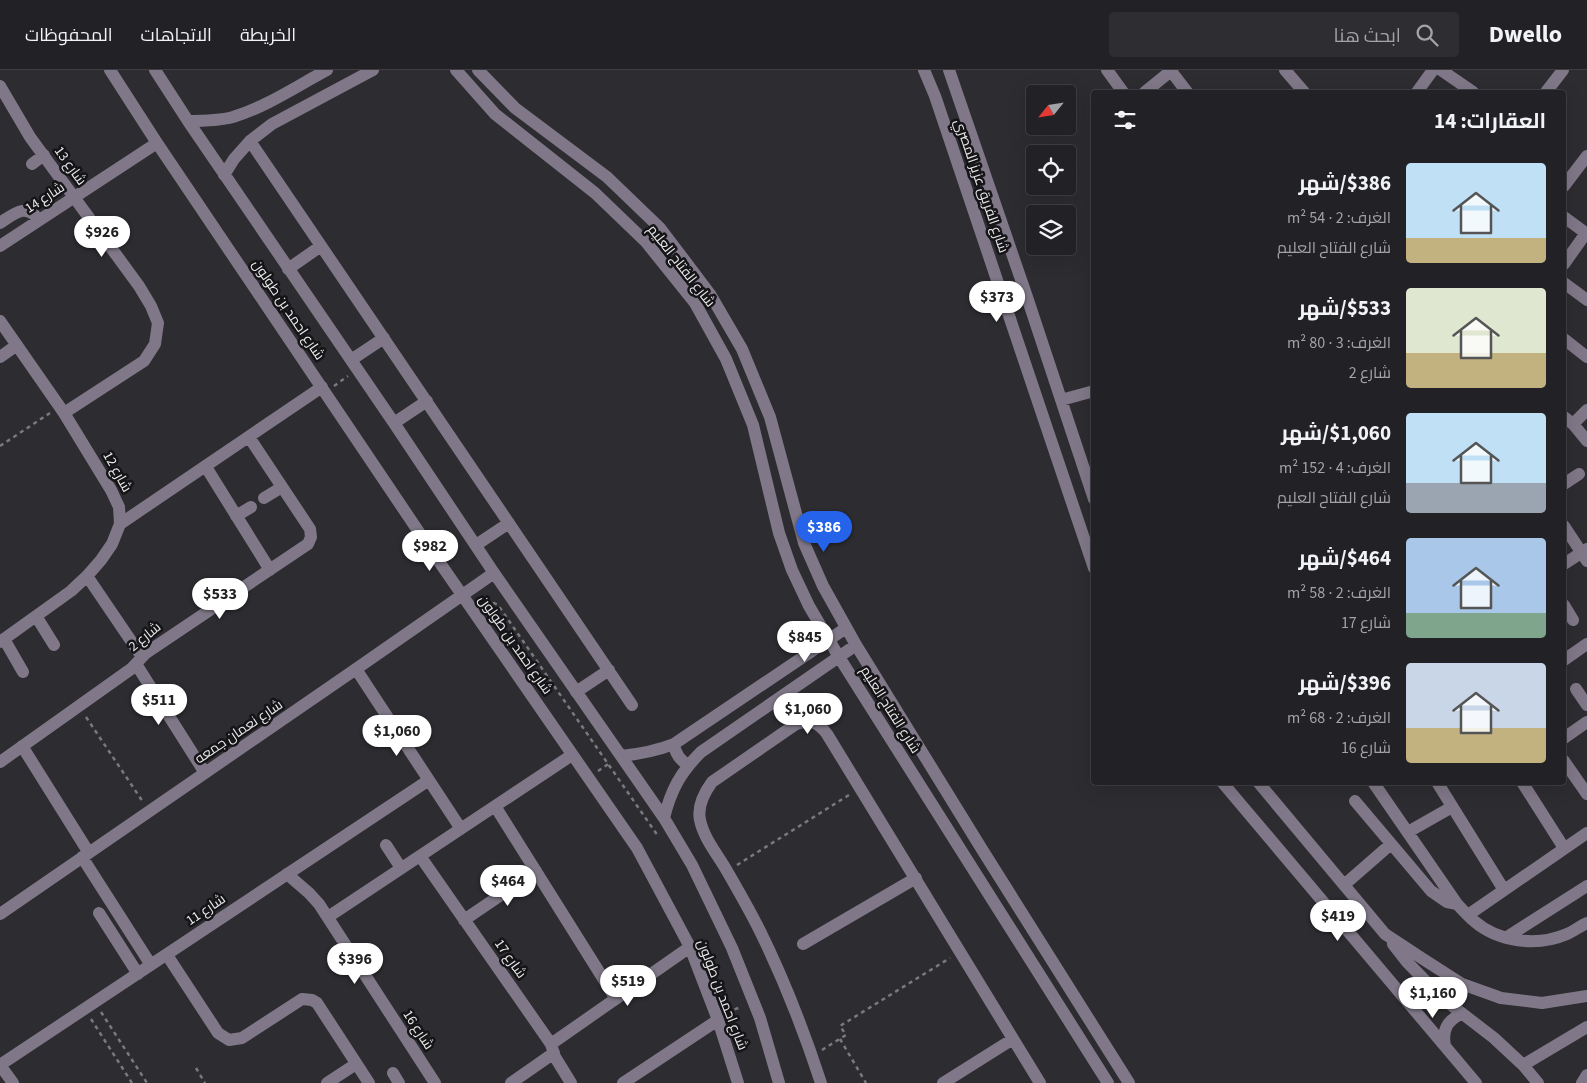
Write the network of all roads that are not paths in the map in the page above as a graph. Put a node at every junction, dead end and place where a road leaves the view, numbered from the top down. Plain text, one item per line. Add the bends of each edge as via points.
1 (110, 70) edge
2 (155, 70) edge
3 (327, 70) edge
4 (373, 70) edge
5 (456, 70) edge
6 (478, 70) edge
7 (924, 70) edge
8 (948, 70) edge
9 (1108, 70) edge
10 (1285, 70) edge
11 (1433, 70) edge
12 (1441, 70) edge
13 (1563, 70) edge
14 (1171, 71) edge
15 (0, 86) edge
16 (1122, 90) edge
17 (1147, 90) edge
18 (1185, 90) edge
19 (1302, 90) edge
20 (1418, 90) edge
21 (1469, 90) edge
22 (1548, 90) edge
23 (188, 121) junction
24 (250, 141) junction
25 (157, 143) junction
26 (44, 155) junction
27 (32, 164) dead end
28 (1584, 165) edge
29 (224, 175) junction
30 (1566, 184) edge
31 (74, 197) junction
32 (996, 205) junction
33 (974, 213) junction
34 (1566, 218) edge
35 (39, 220) junction
36 (0, 223) edge
37 (1587, 233) edge
38 (0, 246) edge
39 (321, 246) junction
40 (1009, 246) junction
41 (988, 254) junction
42 (1566, 261) edge
43 (288, 268) junction
44 (1566, 284) edge
45 (710, 294) junction
46 (1587, 300) edge
47 (695, 304) junction
48 (0, 321) edge
49 (384, 338) junction
50 (1566, 341) edge
51 (17, 345) junction
52 (0, 357) edge
53 (1587, 357) edge
54 (354, 365) junction
55 (323, 390) junction
56 (1091, 392) edge
57 (1061, 400) junction
58 (427, 401) junction
59 (62, 410) junction
60 (1587, 410) edge
61 (1567, 421) edge
62 (394, 423) junction
63 (250, 437) junction
64 (1587, 441) edge
65 (1088, 460) edge
66 (206, 467) junction
67 (1579, 474) dead end
68 (1091, 480) edge
69 (1566, 483) edge
70 (282, 487) junction
71 (264, 498) dead end
72 (251, 507) dead end
73 (236, 516) junction
74 (509, 523) junction
75 (120, 524) junction
76 (1566, 529) edge
77 (476, 545) junction
78 (1585, 554) edge
79 (1091, 559) edge
80 (1566, 563) edge
81 (270, 570) junction
82 (494, 573) junction
83 (87, 576) junction
84 (462, 596) junction
85 (1566, 608) edge
86 (36, 616) junction
87 (1574, 620) dead end
88 (846, 628) junction
89 (2, 640) edge
90 (828, 640) junction
91 (1587, 644) edge
92 (54, 645) dead end
93 (856, 645) junction
94 (1566, 655) edge
95 (839, 657) junction
96 (139, 660) junction
97 (356, 670) junction
98 (608, 670) junction
99 (23, 672) dead end
100 (781, 672) junction
101 (800, 684) junction
102 (1576, 688) dead end
103 (576, 692) junction
104 (632, 705) dead end
105 (1587, 705) edge
106 (1587, 722) edge
107 (1566, 737) edge
108 (674, 744) junction
109 (22, 746) junction
110 (572, 755) junction
111 (620, 756) junction
112 (0, 762) edge
113 (1566, 764) edge
114 (688, 765) junction
115 (205, 773) junction
116 (429, 780) junction
117 (1225, 785) edge
118 (1261, 785) edge
119 (1375, 785) edge
120 (1439, 785) edge
121 (1524, 785) edge
122 (1587, 794) edge
123 (1355, 801) dead end
124 (495, 806) junction
125 (1452, 807) junction
126 (664, 818) junction
127 (461, 829) junction
128 (1408, 832) junction
129 (1587, 833) edge
130 (1391, 844) junction
131 (386, 845) dead end
132 (1564, 848) junction
133 (86, 855) junction
134 (420, 856) junction
135 (401, 868) junction
136 (536, 871) junction
137 (287, 874) junction
138 (916, 878) junction
139 (1344, 885) junction
140 (1587, 886) edge
141 (1504, 890) junction
142 (1457, 904) junction
143 (99, 913) dead end
144 (0, 914) edge
145 (1468, 915) junction
146 (328, 917) junction
147 (464, 920) junction
148 (1587, 922) edge
149 (1385, 934) junction
150 (1507, 937) junction
151 (803, 944) dead end
152 (690, 947) junction
153 (167, 954) junction
154 (151, 965) junction
155 (138, 974) junction
156 (1587, 996) edge
157 (616, 999) junction
158 (1462, 1014) junction
159 (717, 1018) junction
160 (1587, 1028) edge
161 (1013, 1039) junction
162 (1445, 1046) junction
163 (552, 1048) junction
164 (356, 1064) junction
165 (0, 1065) edge
166 (1523, 1065) junction
167 (1462, 1067) junction
168 (1587, 1075) edge
169 (13, 1083) edge
170 (327, 1083) edge
171 (369, 1083) edge
172 (435, 1083) edge
173 (511, 1083) edge
174 (571, 1083) edge
175 (623, 1083) edge
176 (738, 1083) edge
177 (779, 1083) edge
178 (821, 1083) edge
179 (943, 1083) edge
180 (1040, 1083) edge
181 (1108, 1083) edge
182 (1129, 1083) edge
183 (1465, 1083) edge
184 (1476, 1083) edge
185 (1538, 1083) edge
186 (1582, 1083) edge

1 - 25 street, شارع احمد بن طولون
2 - 23 street, شارع احمد بن طولون
3 - 23 street via 233,117
4 - 24 street via 272,124
5 - 47 street, شارع الفتاح العليم via 495,114 595,193 646,242
6 - 45 street, شارع الفتاح العليم via 515,108 607,177 660,228
7 - 33 street, شارع الفريق عزيز المصري
8 - 32 street, شارع الفريق عزيز المصري
9 - 16 street
10 - 19 street
11 - 20 street
12 - 21 street
13 - 22 street
14 - 17 street
14 - 18 street
15 - 26 street, شارع 13
23 - 29 street, شارع احمد بن طولون
24 - 29 street
24 - 39 street
25 - 31 street, شارع 14
25 - 55 street, شارع احمد بن طولون
26 - 27 street
26 - 31 street, شارع 13
28 - 30 street
29 - 43 street, شارع احمد بن طولون
31 - 35 street, شارع 14
31 - 59 street, شارع 13 via 139,286 158,323 156,344 144,361
32 - 33 street via 986,212
32 - 40 street, شارع الفريق عزيز المصري
33 - 41 street, شارع الفريق عزيز المصري
34 - 37 street
35 - 36 street via 27,210
35 - 38 street, شارع 14
37 - 42 street
39 - 43 street
39 - 49 street
40 - 41 street via 997,246
40 - 57 street, شارع الفريق عزيز المصري
41 - 79 street, شارع الفريق عزيز المصري
43 - 54 street, شارع احمد بن طولون
44 - 46 street
45 - 47 street
45 - 88 street, شارع الفتاح العليم via 742,349 770,417 804,543
47 - 90 street, شارع الفتاح العليم via 726,359 750,417 792,570
48 - 51 street, شارع 12
49 - 54 street
49 - 58 street
50 - 53 street
51 - 52 street
51 - 59 street, شارع 12
54 - 62 street, شارع احمد بن طولون
55 - 63 street
55 - 84 street, شارع احمد بن طولون
56 - 57 street
57 - 65 street, شارع الفريق عزيز المصري
58 - 62 street
58 - 74 street
59 - 75 street, شارع 12 via 111,490 119,507
60 - 61 street
61 - 64 street
62 - 77 street, شارع احمد بن طولون
63 - 66 street
63 - 70 street, شارع 2
65 - 68 street, شارع الفريق عزيز المصري
66 - 73 street
66 - 75 street
67 - 69 street
70 - 71 street
70 - 81 street, شارع 2 via 310,530 311,537 308,544
72 - 73 street
73 - 81 street
74 - 77 street
74 - 98 street
75 - 83 street via 112,544
76 - 78 street
77 - 82 street, شارع احمد بن طولون
78 - 80 street
81 - 96 street, شارع 2
82 - 84 street, شارع نعمان جمعه
82 - 103 street, شارع احمد بن طولون
83 - 86 street via 71,592
83 - 96 street
84 - 97 street, شارع نعمان جمعه
84 - 110 street, شارع احمد بن طولون
85 - 87 street
86 - 89 street
86 - 92 street
88 - 90 street
88 - 93 street, شارع الفتاح العليم
89 - 99 street
90 - 95 street, شارع الفتاح العليم
90 - 100 street
91 - 94 street
93 - 95 street
93 - 182 street, شارع الفتاح العليم
95 - 101 street
95 - 181 street, شارع الفتاح العليم
96 - 109 street, شارع 2
96 - 115 street
97 - 115 street, شارع نعمان جمعه
97 - 116 street
98 - 103 street
98 - 104 street
100 - 101 street via 797,675
100 - 108 street
101 - 114 street via 701,752
102 - 105 street
103 - 111 street, شارع احمد بن طولون
106 - 107 street
108 - 111 street
108 - 114 street via 678,756
109 - 112 street, شارع 2
109 - 133 street
110 - 124 street
110 - 152 street, شارع احمد بن طولون via 637,848
111 - 126 street, شارع احمد بن طولون
113 - 122 street
114 - 126 street via 668,799
115 - 133 street, شارع نعمان جمعه
116 - 127 street
116 - 137 street, شارع 11
117 - 162 street
118 - 139 street
119 - 128 street
120 - 125 street
121 - 132 street
123 - 130 street
124 - 127 street
124 - 136 street
125 - 128 street
125 - 141 street
126 - 177 street, شارع احمد بن طولون via 692,865 732,948 760,1018
127 - 134 street
128 - 142 street
129 - 132 street
130 - 139 street
130 - 142 street via 1431,891
131 - 135 street
132 - 141 street
133 - 144 street, شارع نعمان جمعه
133 - 154 street
134 - 135 street
134 - 147 street, شارع 17
135 - 146 street
136 - 147 street
136 - 157 street
137 - 146 street, شارع 16 via 309,893
137 - 153 street, شارع 11
138 - 151 street
138 - 161 street
138 - 178 street via 822,726 814,721 796,724 712,782 704,792 700,805 703,831 760,931 788,992
139 - 149 street
140 - 150 street
141 - 145 street
142 - 145 street
143 - 155 street
145 - 150 street via 1495,934
146 - 172 street, شارع 16
147 - 163 street, شارع 17
148 - 150 street via 1566,934 1543,941
149 - 156 street via 1462,984 1501,998 1542,1003
149 - 158 street via 1424,981
152 - 157 street
152 - 159 street, شارع احمد بن طولون
153 - 154 street, شارع 11
153 - 164 street via 223,1038 242,1038 298,1002 308,999 317,1002
154 - 155 street, شارع 11
155 - 165 street, شارع 11
157 - 163 street
158 - 162 street via 1452,1018 1446,1026
158 - 166 street
159 - 175 street
159 - 176 street, شارع احمد بن طولون
160 - 166 street
161 - 179 street
161 - 180 street
162 - 167 street
163 - 173 street
163 - 174 street, شارع 17
164 - 170 street
164 - 171 street
165 - 169 street
166 - 185 street
167 - 183 street
167 - 184 street
168 - 186 street

